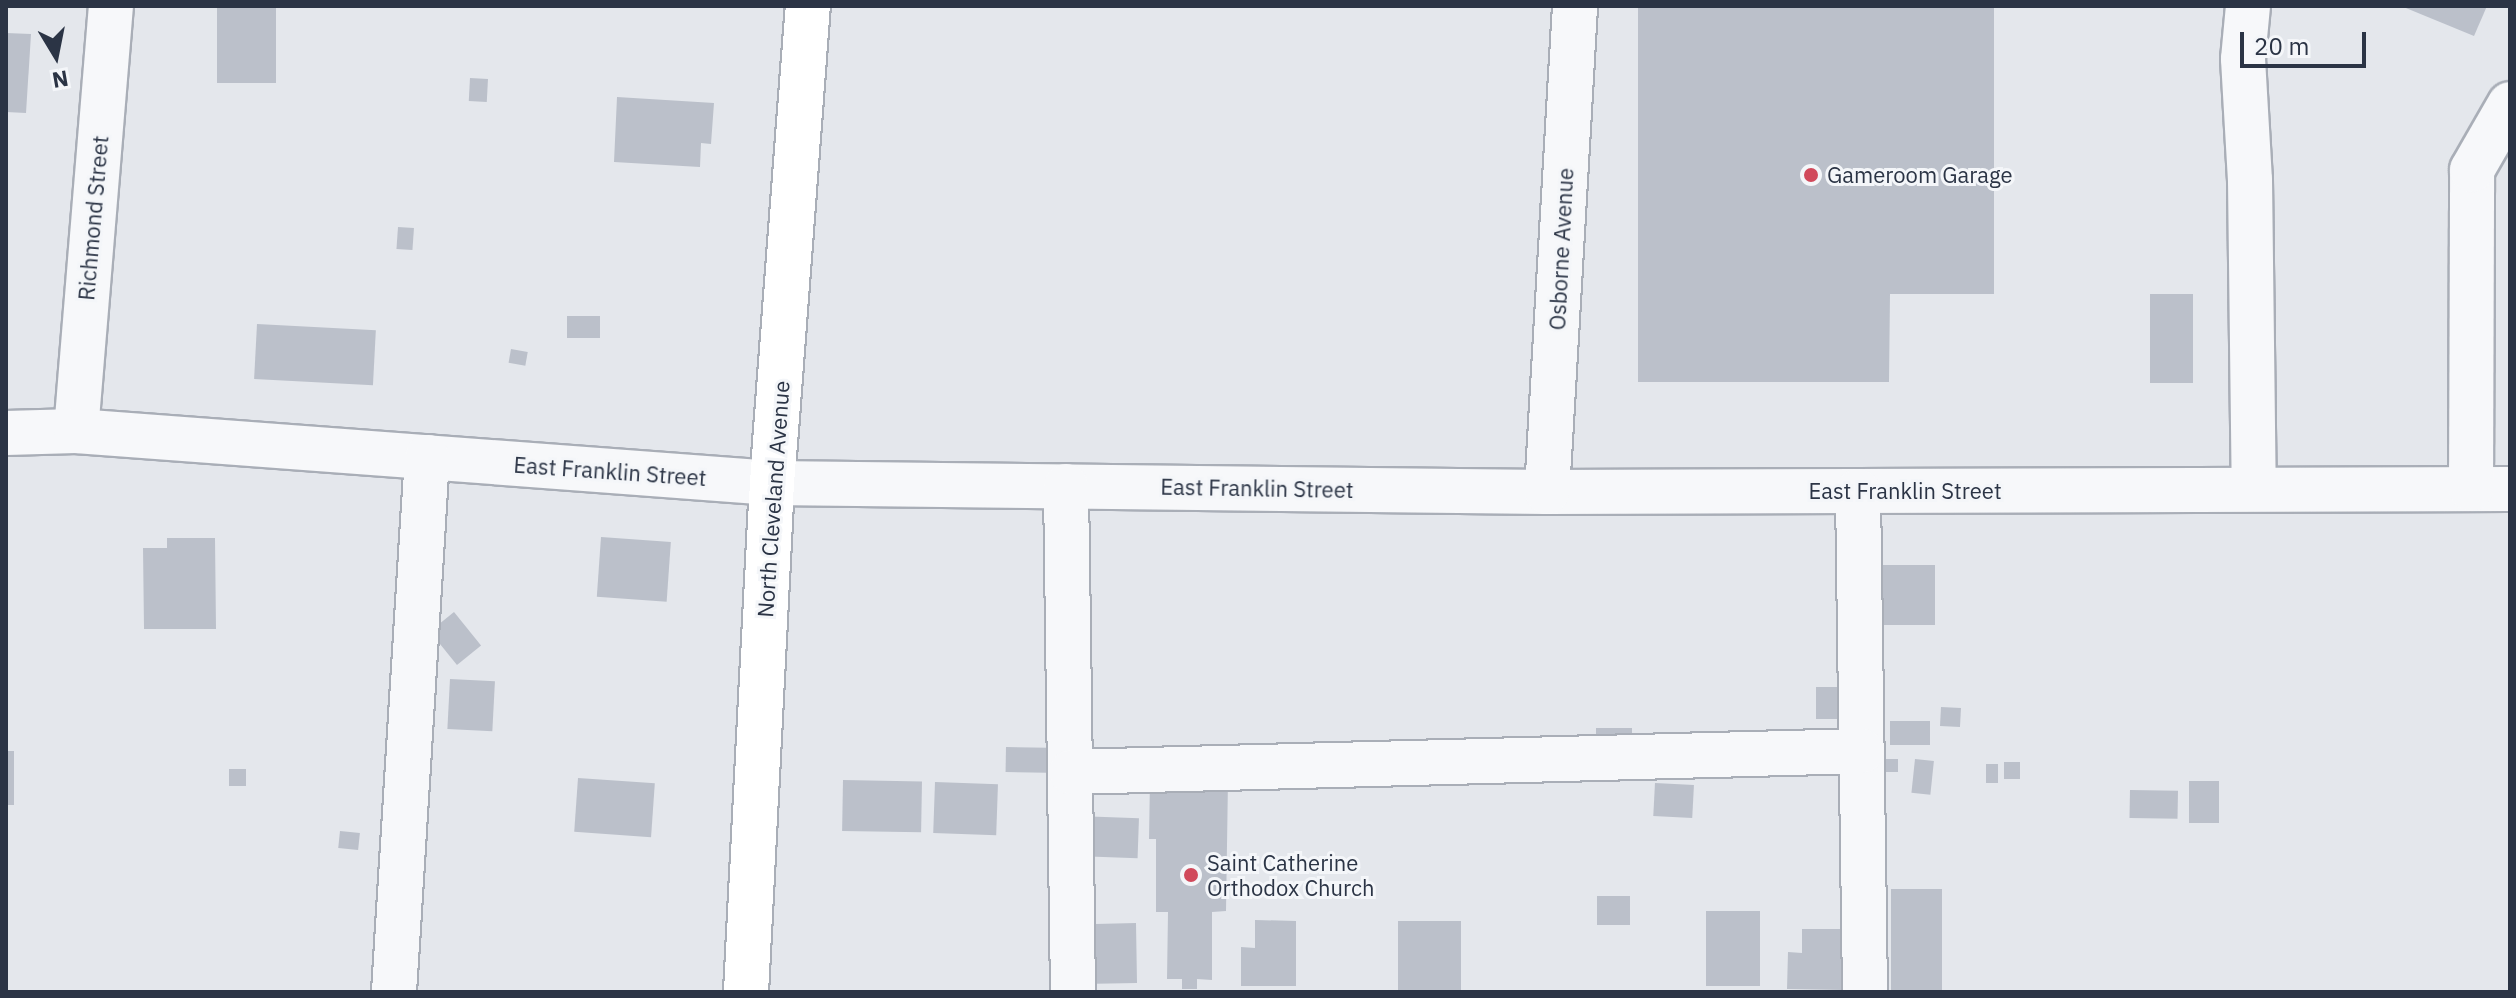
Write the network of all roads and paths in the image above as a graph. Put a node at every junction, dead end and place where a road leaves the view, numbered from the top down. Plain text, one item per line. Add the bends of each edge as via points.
1 (111, 6) edge
2 (808, 6) edge
3 (1575, 6) edge
4 (2248, 6) edge
5 (2510, 104) edge
6 (76, 431) junction
7 (6, 433) edge
8 (427, 457) junction
9 (772, 483) junction
10 (1066, 486) junction
11 (2254, 489) junction
12 (2490, 489) edge
13 (1858, 491) junction
14 (1547, 492) junction
15 (1862, 751) junction
16 (1071, 772) junction
17 (394, 992) edge
18 (746, 992) edge
19 (1073, 992) edge
20 (1865, 992) edge

1 - 6 street, Richmond Street
2 - 9 main road, North Cleveland Avenue
3 - 14 street, Osborne Avenue
4 - 11 street via 2243,59 2251,210
5 - 12 street via 2472,170
6 - 7 street, East Franklin Street
6 - 8 street, East Franklin Street
8 - 9 street, East Franklin Street
8 - 17 street
9 - 10 street, East Franklin Street
9 - 18 main road, North Cleveland Avenue
10 - 14 street, East Franklin Street
10 - 16 street
11 - 12 street, East Franklin Street
11 - 13 street, East Franklin Street
13 - 14 street, East Franklin Street
13 - 15 street
15 - 16 street
15 - 20 street
16 - 19 street

